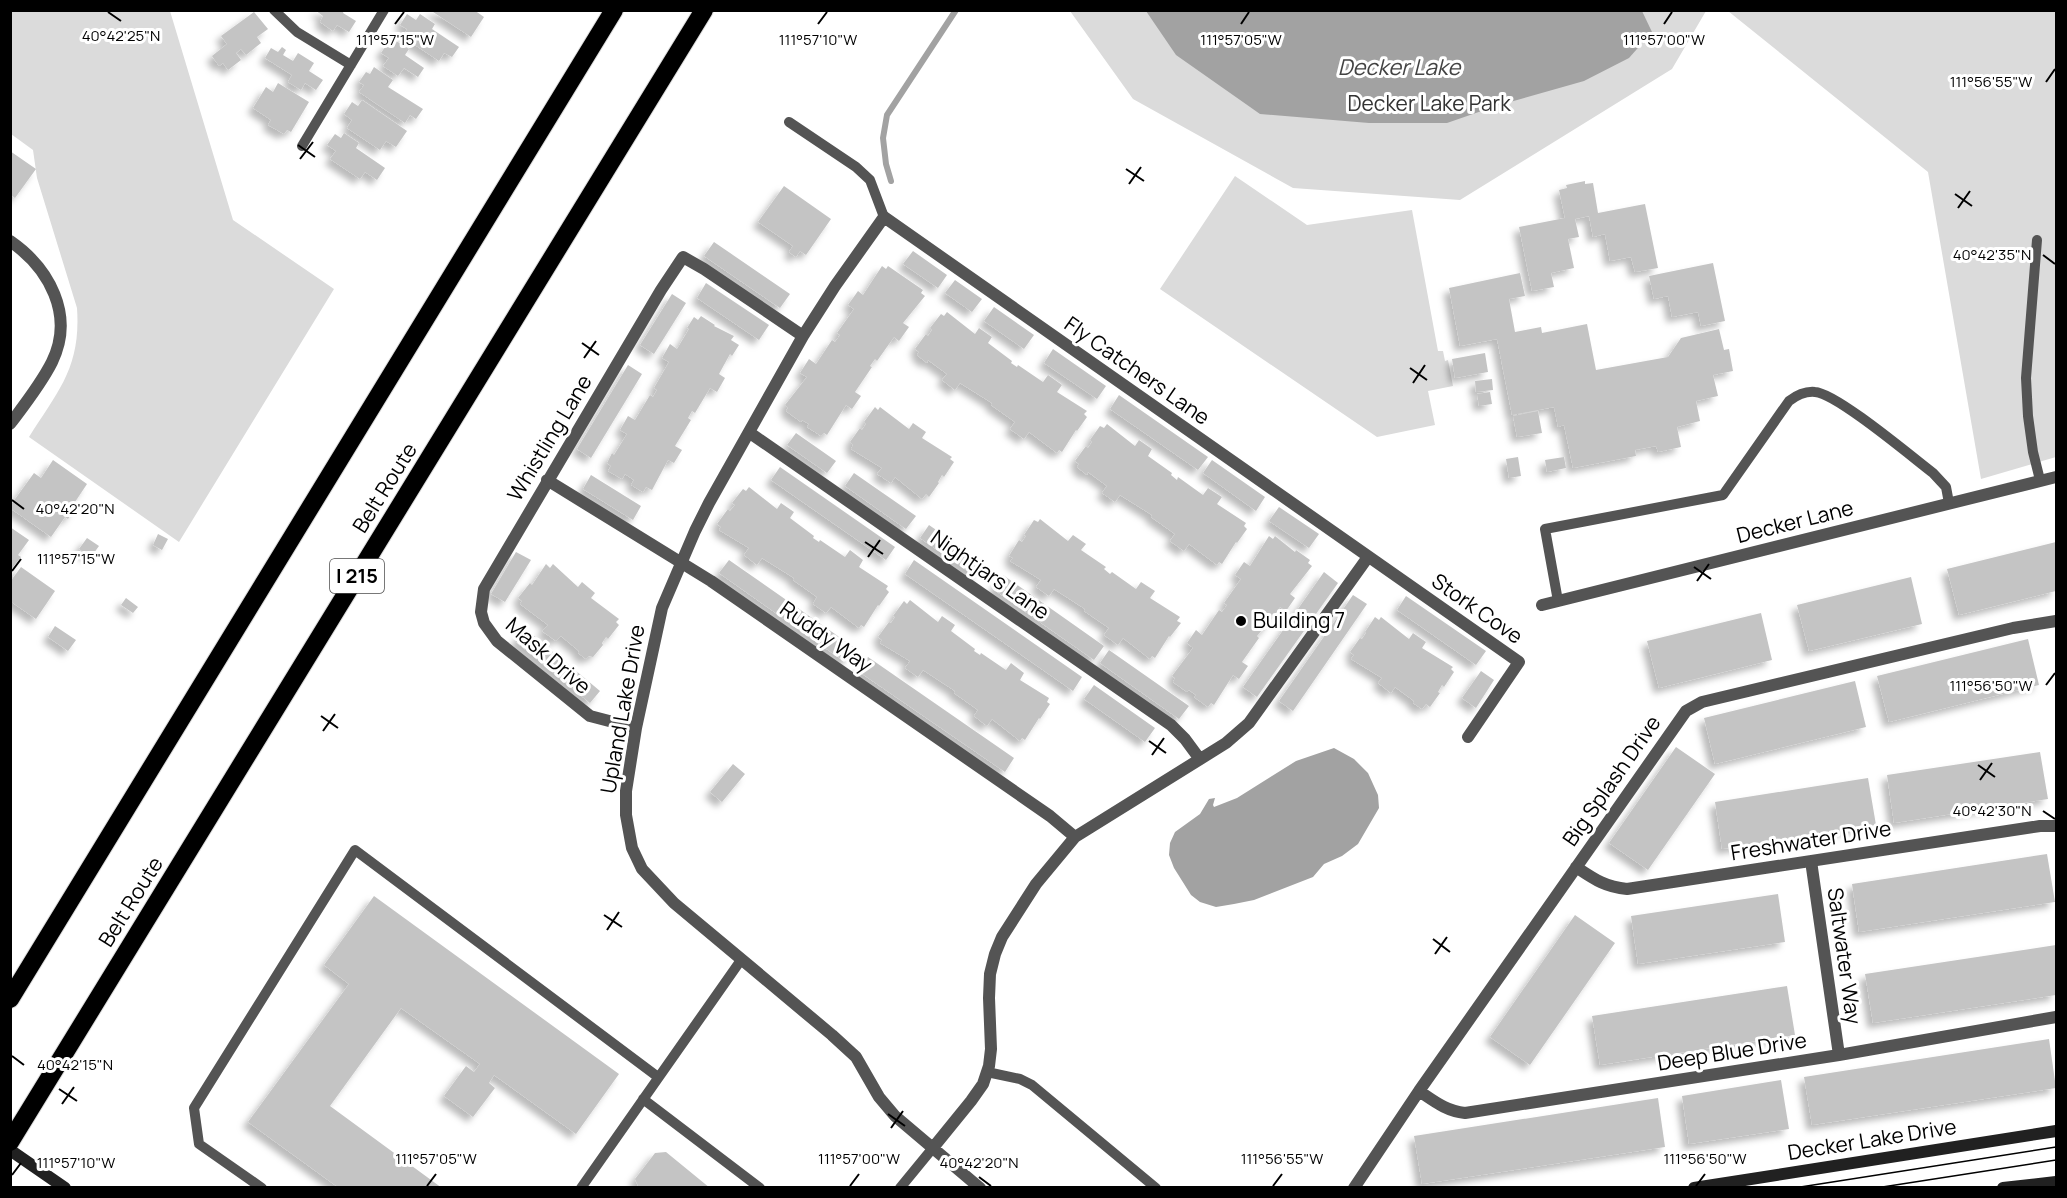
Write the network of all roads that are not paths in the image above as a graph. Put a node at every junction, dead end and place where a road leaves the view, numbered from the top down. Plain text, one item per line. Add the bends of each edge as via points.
1 (274, 10) edge
2 (384, 10) edge
3 (614, 10) edge
4 (704, 10) edge
5 (351, 65) junction
6 (789, 122) dead end
7 (302, 146) dead end
8 (884, 217) junction
9 (2037, 240) dead end
10 (10, 241) edge
11 (804, 336) junction
12 (10, 424) edge
13 (750, 433) junction
14 (2056, 477) edge
15 (547, 480) junction
16 (2040, 480) junction
17 (1949, 503) junction
18 (1368, 557) junction
19 (681, 561) junction
20 (1558, 601) junction
21 (1542, 604) dead end
22 (481, 612) joint
23 (2056, 621) edge
24 (636, 728) junction
25 (1468, 737) dead end
26 (1199, 758) junction
27 (2056, 826) edge
28 (1075, 837) junction
29 (1811, 861) junction
30 (1576, 867) junction
31 (741, 960) junction
32 (10, 999) edge
33 (2056, 1017) edge
34 (1839, 1055) junction
35 (987, 1072) junction
36 (658, 1077) junction
37 (1419, 1091) junction
38 (643, 1099) junction
39 (2056, 1131) edge
40 (10, 1142) edge
41 (932, 1149) junction
42 (10, 1150) edge
43 (2056, 1182) edge
44 (64, 1188) edge
45 (262, 1188) edge
46 (581, 1188) edge
47 (760, 1188) edge
48 (900, 1188) edge
49 (980, 1188) edge
50 (1156, 1188) edge
51 (1354, 1188) edge
52 (1694, 1188) edge
53 (2003, 1188) edge

1 - 5 lane via 297,32
2 - 5 lane
3 - 32 highway
4 - 40 highway, Belt Route / I 215
5 - 7 lane
6 - 8 lane via 870,180
8 - 11 street, Upland Lake Drive
8 - 18 street, Fly Catchers Lane
9 - 16 lane via 2026,378 2028,416
10 - 12 street via 32,258 51,285 57,300 60,331 53,360
11 - 13 street, Upland Lake Drive
11 - 15 street, Whistling Lane via 683,257
13 - 19 street, Upland Lake Drive
13 - 26 street, Nightjars Lane via 1171,725
14 - 16 street, Decker Lane
15 - 19 street, Ruddy Way
15 - 22 street, Whistling Lane via 488,580
16 - 17 street, Decker Lane
17 - 20 street, Decker Lane
17 - 20 lane via 1946,487 1933,473 1835,399 1806,392 1790,401 1723,495 1545,529
18 - 25 street, Stork Cove via 1519,662
18 - 26 street via 1249,723 1226,743
19 - 24 street, Upland Lake Drive via 660,616
19 - 28 street, Ruddy Way
20 - 21 street, Decker Lane
22 - 24 street, Mask Drive via 497,641 581,710 601,720
23 - 30 street, Big Splash Drive via 1702,702 1686,711
24 - 31 street, Upland Lake Drive via 626,791 632,848 653,882
26 - 28 street
27 - 29 street, Freshwater Drive
28 - 35 street via 1036,884 995,954 990,974 991,1049
29 - 30 street, Freshwater Drive via 1627,889 1611,888
29 - 34 street, Saltwater Way
30 - 37 street, Big Splash Drive
31 - 36 lane
31 - 41 street, Upland Lake Drive via 856,1057 879,1097
33 - 34 street, Deep Blue Drive
34 - 37 street, Deep Blue Drive via 1465,1113 1452,1111
35 - 41 street via 972,1101
35 - 50 lane via 1032,1085
36 - 38 lane
36 - 45 lane via 355,850 194,1108 199,1144
37 - 51 street, Big Splash Drive
38 - 46 lane
38 - 47 lane
39 - 52 street, Decker Lake Drive
41 - 48 lane
41 - 49 street, Upland Lake Drive
42 - 44 street
43 - 53 street

